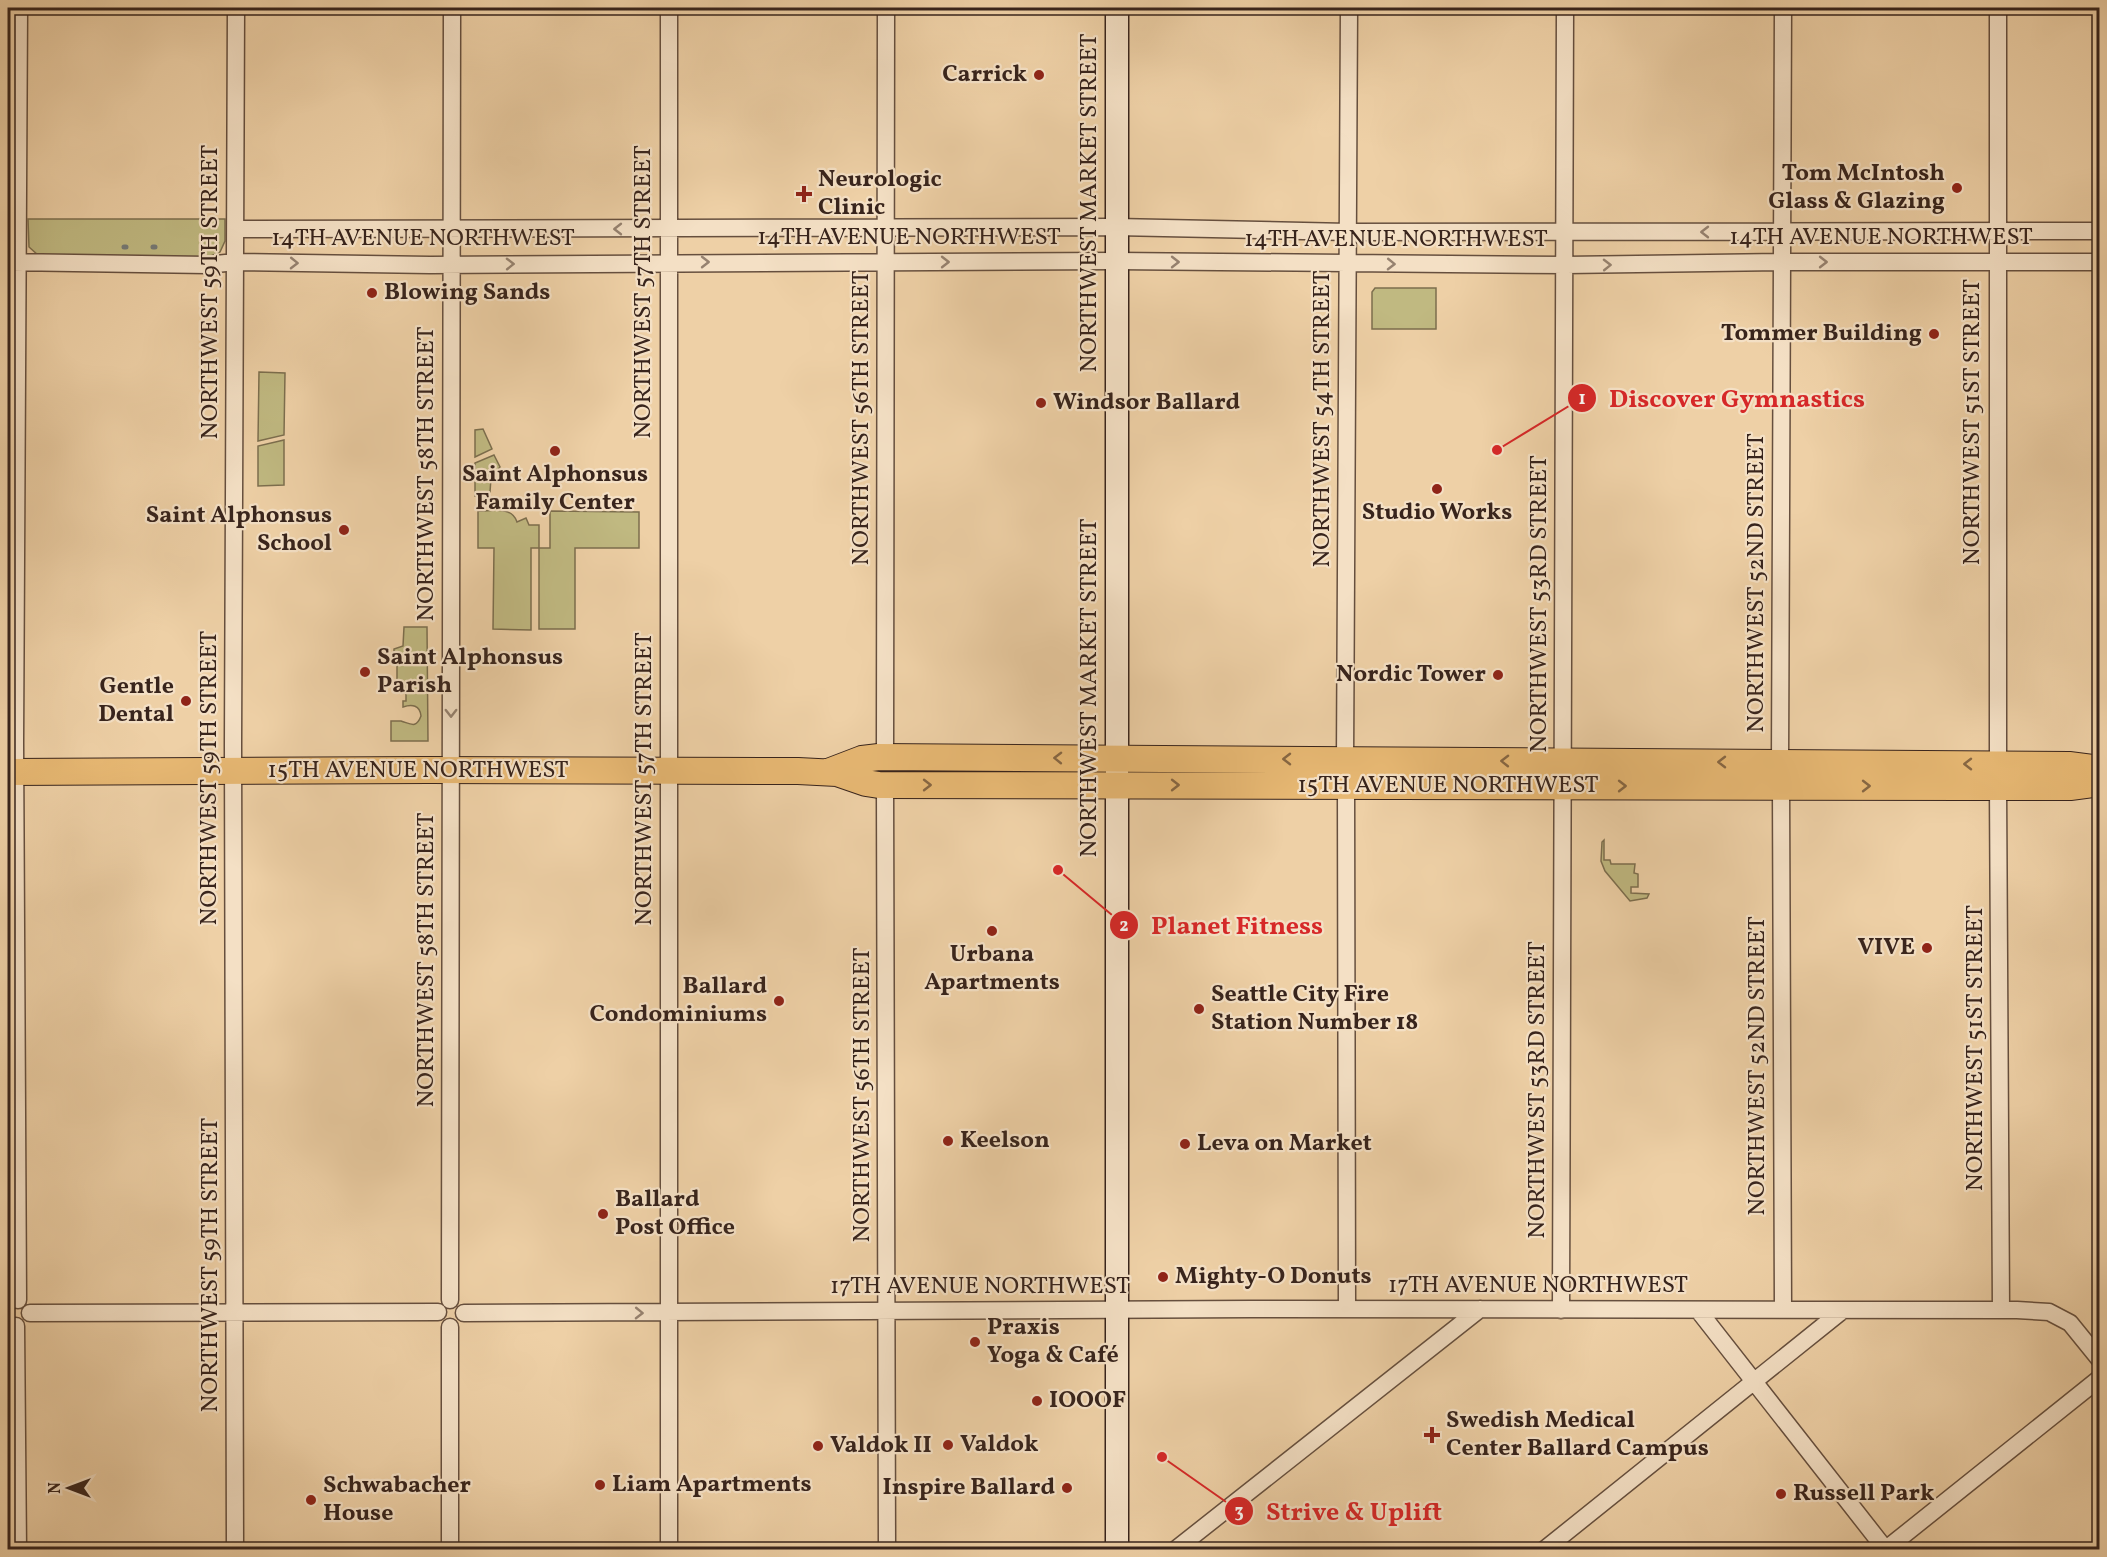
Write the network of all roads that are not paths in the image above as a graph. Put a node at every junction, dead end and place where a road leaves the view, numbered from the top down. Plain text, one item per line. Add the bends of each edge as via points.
1 (19, 8) edge
2 (236, 8) edge
3 (452, 8) edge
4 (669, 8) edge
5 (886, 8) edge
6 (1117, 8) edge
7 (1349, 8) edge
8 (1565, 8) edge
9 (1783, 8) edge
10 (1998, 8) edge
11 (1116, 227) junction
12 (886, 228) junction
13 (236, 229) junction
14 (452, 229) junction
15 (668, 229) junction
16 (1997, 231) junction
17 (2100, 231) edge
18 (1348, 232) junction
19 (1565, 232) junction
20 (1781, 232) junction
21 (1116, 261) junction
22 (13, 262) edge
23 (235, 262) junction
24 (667, 262) junction
25 (887, 262) junction
26 (1782, 262) junction
27 (1997, 262) junction
28 (2100, 262) edge
29 (1348, 263) junction
30 (452, 264) junction
31 (1566, 265) junction
32 (885, 757) junction
33 (1117, 758) junction
34 (1345, 760) junction
35 (2100, 760) edge
36 (2100, 769) edge
37 (451, 770) junction
38 (233, 771) junction
39 (669, 771) junction
40 (11, 772) edge
41 (828, 772) junction
42 (1564, 774) junction
43 (1780, 775) junction
44 (1998, 775) junction
45 (2069, 776) junction
46 (2100, 783) edge
47 (885, 784) junction
48 (1116, 785) junction
49 (1346, 785) junction
50 (2100, 790) edge
51 (450, 1300) junction
52 (13, 1302) edge
53 (1347, 1309) junction
54 (1117, 1310) junction
55 (1480, 1310) junction
56 (1561, 1310) junction
57 (1698, 1310) junction
58 (1783, 1310) junction
59 (1842, 1310) junction
60 (2001, 1310) junction
61 (888, 1311) junction
62 (438, 1312) junction
63 (669, 1312) junction
64 (30, 1313) junction
65 (235, 1313) junction
66 (464, 1313) junction
67 (12, 1324) edge
68 (450, 1327) junction
69 (2100, 1360) edge
70 (2100, 1378) edge
71 (1754, 1382) junction
72 (1546, 1549) edge
73 (1886, 1549) edge
74 (18, 1550) edge
75 (235, 1550) edge
76 (450, 1550) edge
77 (669, 1550) edge
78 (887, 1550) edge
79 (1117, 1550) edge
80 (1175, 1550) edge

1 - 22 street
2 - 13 street, NORTHWEST 59TH STREET
3 - 14 street, NORTHWEST 58TH STREET
4 - 15 street, NORTHWEST 57TH STREET
5 - 12 street, NORTHWEST 56TH STREET
6 - 11 main road, NORTHWEST MARKET STREET
7 - 18 street, NORTHWEST 54TH STREET
8 - 19 street, NORTHWEST 53RD STREET
9 - 20 street, NORTHWEST 52ND STREET
10 - 16 street, NORTHWEST 51ST STREET
11 - 12 street, 14TH AVENUE NORTHWEST
11 - 18 street, 14TH AVENUE NORTHWEST
11 - 21 main road, NORTHWEST MARKET STREET
12 - 15 street, 14TH AVENUE NORTHWEST
12 - 25 street, NORTHWEST 56TH STREET
13 - 14 street, 14TH AVENUE NORTHWEST
13 - 23 street, NORTHWEST 59TH STREET
15 -> 14 street, 14TH AVENUE NORTHWEST
14 - 30 street, NORTHWEST 58TH STREET
15 - 24 street, NORTHWEST 57TH STREET
16 - 17 street, 14TH AVENUE NORTHWEST
16 - 20 street, 14TH AVENUE NORTHWEST
16 - 27 street, NORTHWEST 51ST STREET
18 - 19 street, 14TH AVENUE NORTHWEST
18 - 29 street, NORTHWEST 54TH STREET
20 -> 19 street, 14TH AVENUE NORTHWEST
19 - 31 street, NORTHWEST 53RD STREET
20 - 26 street, NORTHWEST 52ND STREET
25 -> 21 street, 14TH AVENUE NORTHWEST
21 -> 29 street, 14TH AVENUE NORTHWEST
21 - 33 main road, NORTHWEST MARKET STREET
22 - 23 street, 14TH AVENUE NORTHWEST
22 - 40 street
23 -> 30 street, 14TH AVENUE NORTHWEST
23 - 38 street, NORTHWEST 59TH STREET
24 -> 25 street, 14TH AVENUE NORTHWEST
30 -> 24 street, 14TH AVENUE NORTHWEST
24 - 39 street, NORTHWEST 57TH STREET
25 - 32 street, NORTHWEST 56TH STREET
26 -> 27 street, 14TH AVENUE NORTHWEST
31 -> 26 street, 14TH AVENUE NORTHWEST
26 - 43 street, NORTHWEST 52ND STREET
27 - 28 street, 14TH AVENUE NORTHWEST
27 - 44 street, NORTHWEST 51ST STREET
29 -> 31 street, 14TH AVENUE NORTHWEST
29 - 34 street, NORTHWEST 54TH STREET
30 -> 37 street, NORTHWEST 58TH STREET
31 - 42 street, NORTHWEST 53RD STREET
33 -> 32 main road, 15TH AVENUE NORTHWEST
32 - 41 main road, 15TH AVENUE NORTHWEST via 862,759
34 -> 33 main road, 15TH AVENUE NORTHWEST
33 - 48 main road, NORTHWEST MARKET STREET
42 -> 34 main road, 15TH AVENUE NORTHWEST
35 - 45 main road, 15TH AVENUE NORTHWEST
36 - 45 main road, 15TH AVENUE NORTHWEST
37 - 38 main road, 15TH AVENUE NORTHWEST
37 - 39 main road, 15TH AVENUE NORTHWEST
37 - 51 street, NORTHWEST 58TH STREET
38 - 40 main road, 15TH AVENUE NORTHWEST
38 - 65 street, NORTHWEST 59TH STREET
39 - 41 main road, 15TH AVENUE NORTHWEST
39 - 63 street, NORTHWEST 57TH STREET
40 - 52 street
41 - 47 main road, 15TH AVENUE NORTHWEST
42 - 43 main road, 15TH AVENUE NORTHWEST
42 - 49 main road, 15TH AVENUE NORTHWEST
42 - 56 street, NORTHWEST 53RD STREET
43 - 44 main road, 15TH AVENUE NORTHWEST
43 - 58 street, NORTHWEST 52ND STREET
44 - 45 main road, 15TH AVENUE NORTHWEST
44 - 60 street, NORTHWEST 51ST STREET
45 - 46 main road, 15TH AVENUE NORTHWEST
45 - 50 main road, 15TH AVENUE NORTHWEST
47 -> 48 main road, 15TH AVENUE NORTHWEST
47 - 61 street, NORTHWEST 56TH STREET
48 -> 49 main road, 15TH AVENUE NORTHWEST
48 - 54 main road, NORTHWEST MARKET STREET
49 - 53 street
51 - 62 street
51 - 66 street via 460,1304
52 - 64 street via 27,1304
53 - 54 street, 17TH AVENUE NORTHWEST
53 - 55 street, 17TH AVENUE NORTHWEST
54 - 61 street, 17TH AVENUE NORTHWEST
54 - 79 main road, NORTHWEST MARKET STREET
55 - 56 street, 17TH AVENUE NORTHWEST
55 - 80 street
56 - 57 street, 17TH AVENUE NORTHWEST
57 - 58 street, 17TH AVENUE NORTHWEST
57 - 71 street
58 - 59 street, 17TH AVENUE NORTHWEST
59 - 60 street, 17TH AVENUE NORTHWEST
59 - 71 street
60 - 69 street, 17TH AVENUE NORTHWEST via 2049,1312 2070,1323
61 - 63 street, 17TH AVENUE NORTHWEST
61 - 78 street, NORTHWEST 56TH STREET
62 - 65 street
62 - 68 street via 441,1323
66 -> 63 street, 17TH AVENUE NORTHWEST
63 - 77 street, NORTHWEST 57TH STREET
64 - 65 street
64 - 67 street via 26,1323
65 - 75 street, NORTHWEST 59TH STREET
66 - 68 street via 461,1323
67 - 74 street
68 - 76 street
70 - 73 street
71 - 72 street
71 - 73 street

